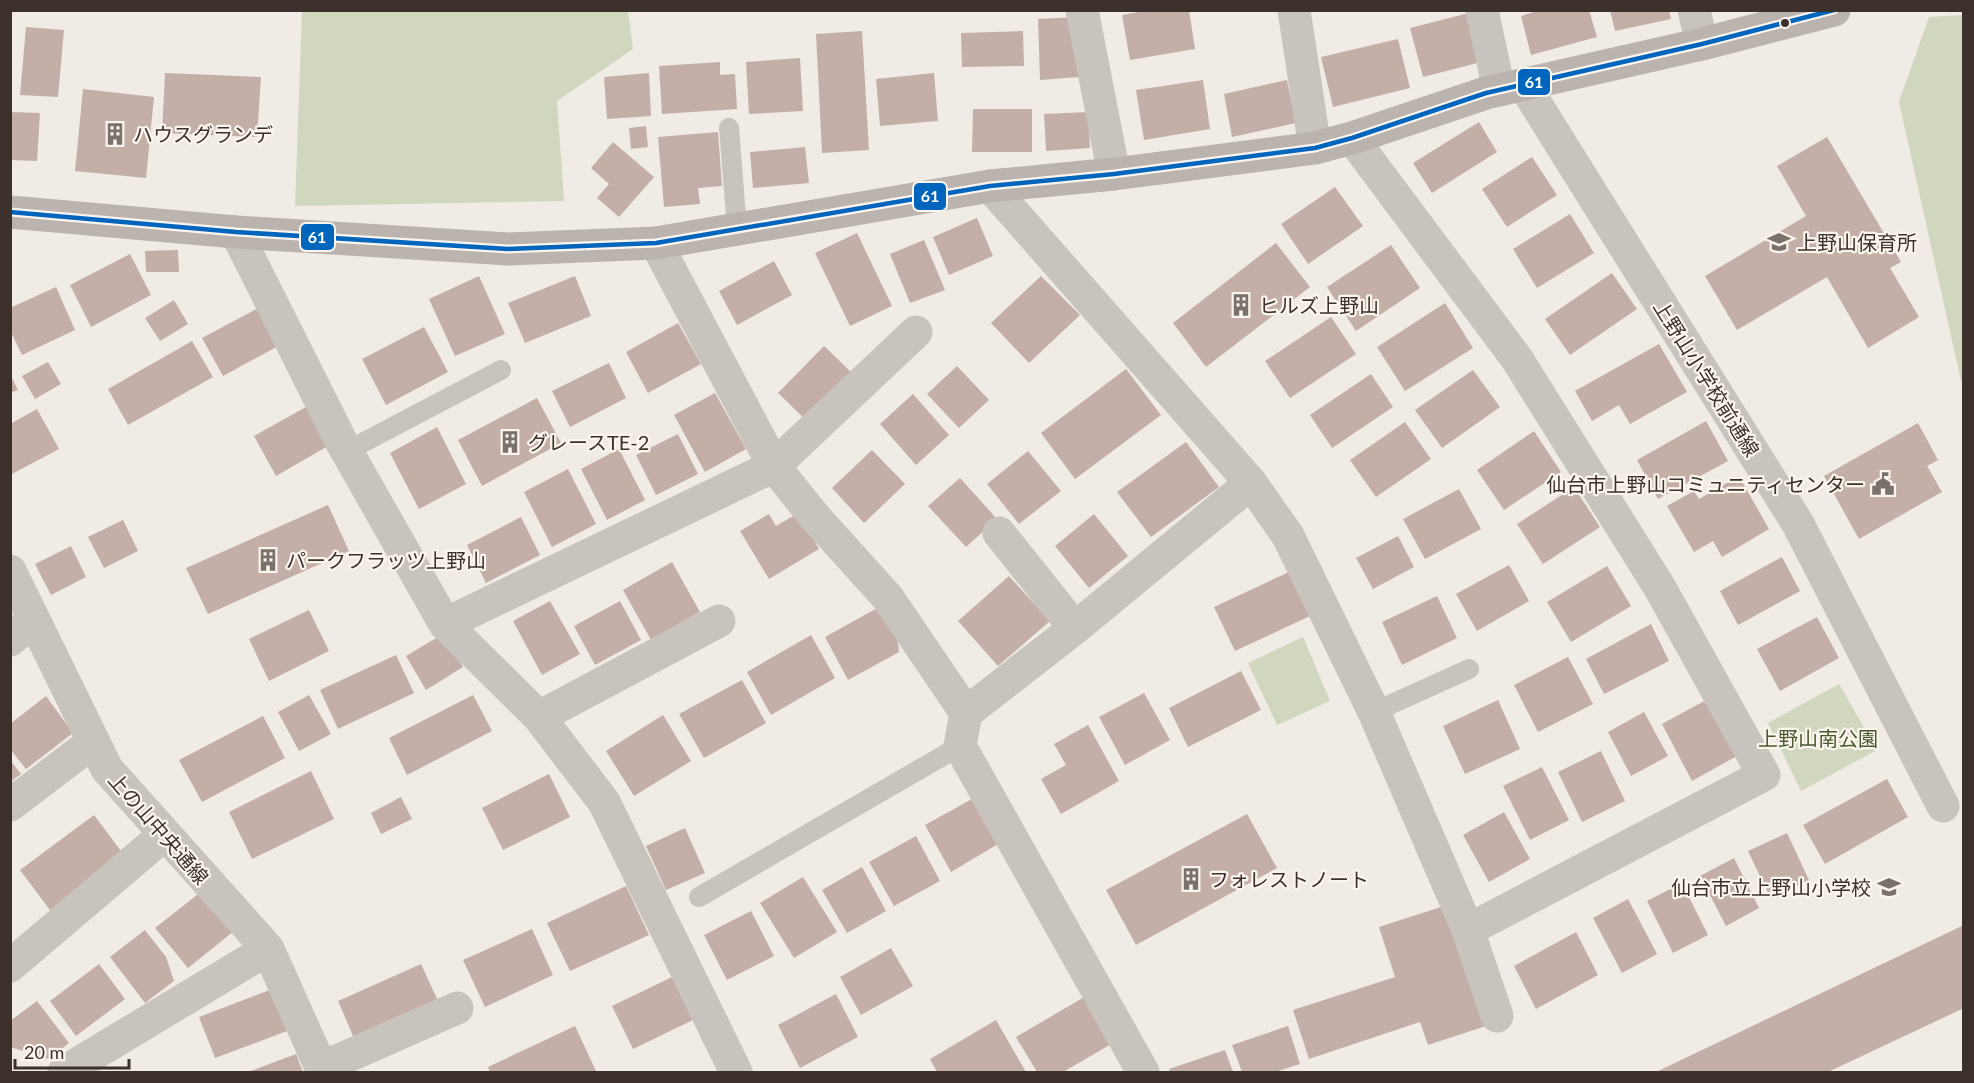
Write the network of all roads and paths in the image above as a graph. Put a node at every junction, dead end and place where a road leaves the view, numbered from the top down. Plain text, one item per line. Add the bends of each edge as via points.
1 (1082, 10) edge
2 (1294, 10) edge
3 (1482, 10) edge
4 (1694, 10) edge
5 (1834, 10) edge
6 (1702, 44) junction
7 (1511, 88) junction
8 (729, 128) dead end
9 (1352, 138) junction
10 (1315, 148) junction
11 (1114, 174) junction
12 (990, 186) junction
13 (10, 212) edge
14 (737, 229) junction
15 (236, 232) junction
16 (657, 243) junction
17 (916, 332) dead end
18 (501, 370) dead end
19 (347, 451) junction
20 (774, 466) junction
21 (1251, 483) junction
22 (999, 533) dead end
23 (10, 572) edge
24 (719, 621) dead end
25 (445, 624) junction
26 (1075, 628) junction
27 (22, 630) edge
28 (1469, 669) dead end
29 (1374, 712) junction
30 (966, 713) junction
31 (538, 717) junction
32 (93, 742) junction
33 (960, 746) junction
34 (10, 805) edge
35 (1943, 806) dead end
36 (164, 835) junction
37 (699, 897) dead end
38 (1468, 930) junction
39 (268, 949) junction
40 (10, 966) edge
41 (457, 1008) dead end
42 (1497, 1016) dead end
43 (322, 1070) edge
44 (64, 1072) edge
45 (736, 1072) edge
46 (1143, 1072) edge

1 - 11 street
2 - 10 street
3 - 7 street, 上野山小学校前通線
4 - 6 street
5 - 6 street
6 - 7 street
7 - 9 street
7 - 35 street, 上野山小学校前通線 via 1798,524
8 - 14 lane
9 - 10 street
9 - 38 street via 1517,359 1660,588 1764,775
10 - 11 street
11 - 12 street
12 - 14 street
12 - 21 street
13 - 15 street
14 - 16 street
15 - 16 street via 508,249
15 - 19 street
16 - 20 street
17 - 20 street
18 - 19 lane
19 - 25 street
20 - 25 street
20 - 30 street via 888,598
21 - 26 street
21 - 29 street via 1288,536
22 - 26 street
23 - 27 street, 上の山中央通線
24 - 31 street
25 - 31 street
26 - 30 street
27 - 32 street, 上の山中央通線
28 - 29 lane
29 - 38 street
30 - 33 street
31 - 45 street via 604,802
32 - 34 street
32 - 36 street, 上の山中央通線 via 107,769
33 - 37 lane
33 - 46 street
36 - 39 street, 上の山中央通線
36 - 40 street
38 - 42 street
39 - 43 street, 上の山中央通線
39 - 44 street
41 - 43 street

